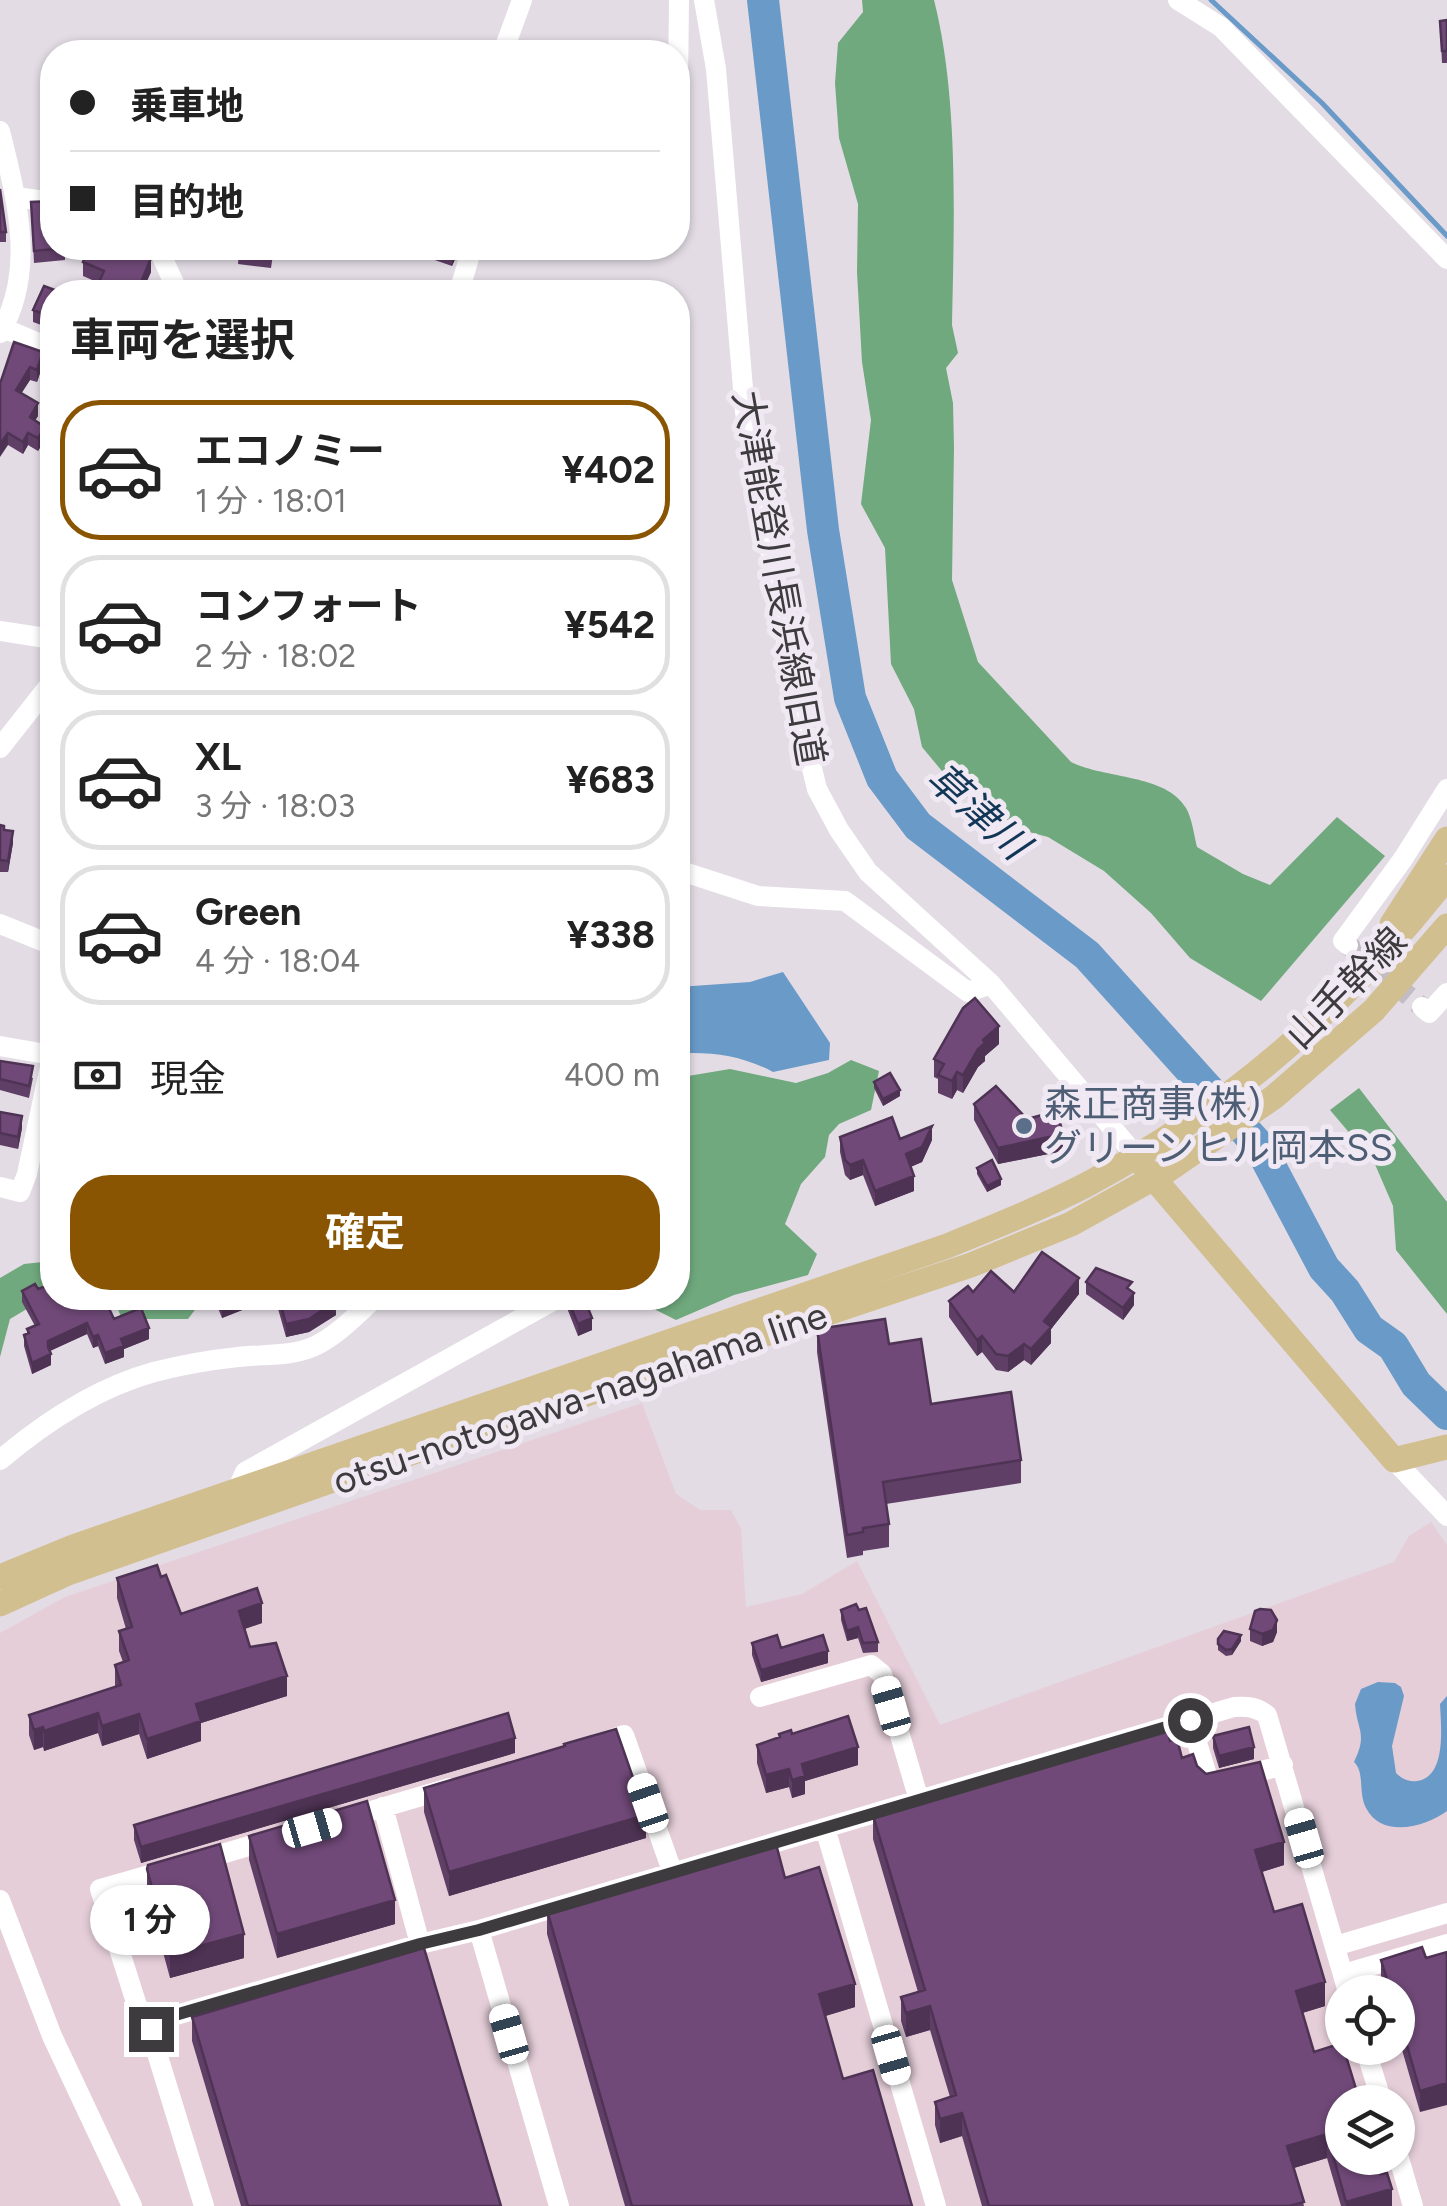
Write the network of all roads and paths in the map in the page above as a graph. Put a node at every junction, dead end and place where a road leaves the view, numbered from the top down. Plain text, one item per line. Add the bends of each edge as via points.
1 (522, 0) edge
2 (679, 0) edge
3 (704, 0) edge
4 (1178, 0) edge
5 (507, 40) edge
6 (679, 40) edge
7 (0, 131) edge
8 (16, 197) junction
9 (40, 200) edge
10 (1447, 259) edge
11 (2, 330) edge
12 (40, 344) edge
13 (0, 631) edge
14 (40, 637) edge
15 (40, 697) edge
16 (0, 748) edge
17 (1447, 789) edge
18 (1447, 839) edge
19 (690, 874) edge
20 (1447, 877) edge
21 (0, 924) edge
22 (1447, 926) edge
23 (40, 940) edge
24 (1348, 944) dead end
25 (991, 984) junction
26 (1349, 992) junction
27 (1447, 993) edge
28 (1422, 1007) dead end
29 (0, 1046) edge
30 (40, 1054) edge
31 (40, 1113) edge
32 (1136, 1156) junction
33 (1154, 1179) junction
34 (0, 1187) edge
35 (362, 1310) edge
36 (536, 1310) edge
37 (1436, 1449) edge
38 (0, 1460) edge
39 (1394, 1460) junction
40 (237, 1490) junction
41 (1447, 1516) edge
42 (0, 1578) edge
43 (0, 1604) edge
44 (760, 1697) dead end
45 (1190, 1720) junction
46 (569, 1752) edge
47 (1283, 1765) junction
48 (476, 1780) edge
49 (918, 1800) junction
50 (383, 1808) junction
51 (326, 1824) edge
52 (824, 1828) junction
53 (289, 1834) edge
54 (672, 1871) junction
55 (0, 1900) edge
56 (1447, 1913) edge
57 (1413, 1923) junction
58 (479, 1930) junction
59 (420, 1944) junction
60 (1447, 1944) edge
61 (1334, 1946) junction
62 (1421, 1951) junction
63 (1343, 1975) edge
64 (1365, 1975) edge
65 (153, 2025) junction
66 (1404, 2175) edge
67 (132, 2206) edge
68 (204, 2206) edge
69 (559, 2206) edge
70 (936, 2206) edge
71 (1413, 2206) edge

1 - 5 street
2 - 6 street
3 - 25 street, 大津能登川長浜線旧道 via 716,68 745,412 817,788 868,872
4 - 10 street via 1222,28
7 - 8 street
8 - 9 street
8 - 11 street via 22,266
11 - 12 street
13 - 14 street
15 - 16 street
17 - 24 street
18 - 26 main road
19 - 25 street via 758,896 845,901 968,992
20 - 26 main road, 山手幹線
21 - 23 street
22 - 33 main road, 山手幹線 via 1374,1010 1274,1096
25 - 32 street, 大津能登川長浜線旧道
26 - 32 main road, 山手幹線 via 1256,1075
27 - 28 street via 1429,1013
29 - 30 street
31 - 34 street via 20,1192
32 - 33 main road
32 - 40 main road, otsu-notogawa-nagahama line via 1051,1202 930,1253
33 - 39 main road
33 - 43 main road, otsu-notogawa-nagahama line via 989,1258 374,1466
35 - 38 street via 298,1352 210,1360 126,1382 47,1422
36 - 40 street via 245,1472
37 - 39 main road
39 - 41 street
40 - 42 main road, otsu-notogawa-nagahama line
44 - 49 street via 871,1665 882,1674
45 - 47 street via 1234,1707 1258,1708 1268,1715
45 - 47 street via 1210,1786
45 - 49 street
46 - 54 street via 624,1735
47 - 61 street
48 - 50 street
49 - 52 street
50 - 51 street
50 - 59 street
52 - 54 street
52 - 70 street
53 - 65 street via 100,1889 140,2018
54 - 58 street
55 - 67 street via 52,2036
56 - 57 street
57 - 61 street
57 - 62 street
58 - 59 street
58 - 69 street
59 - 65 street
60 - 62 street
61 - 63 street
62 - 64 street
65 - 68 street
66 - 71 street

